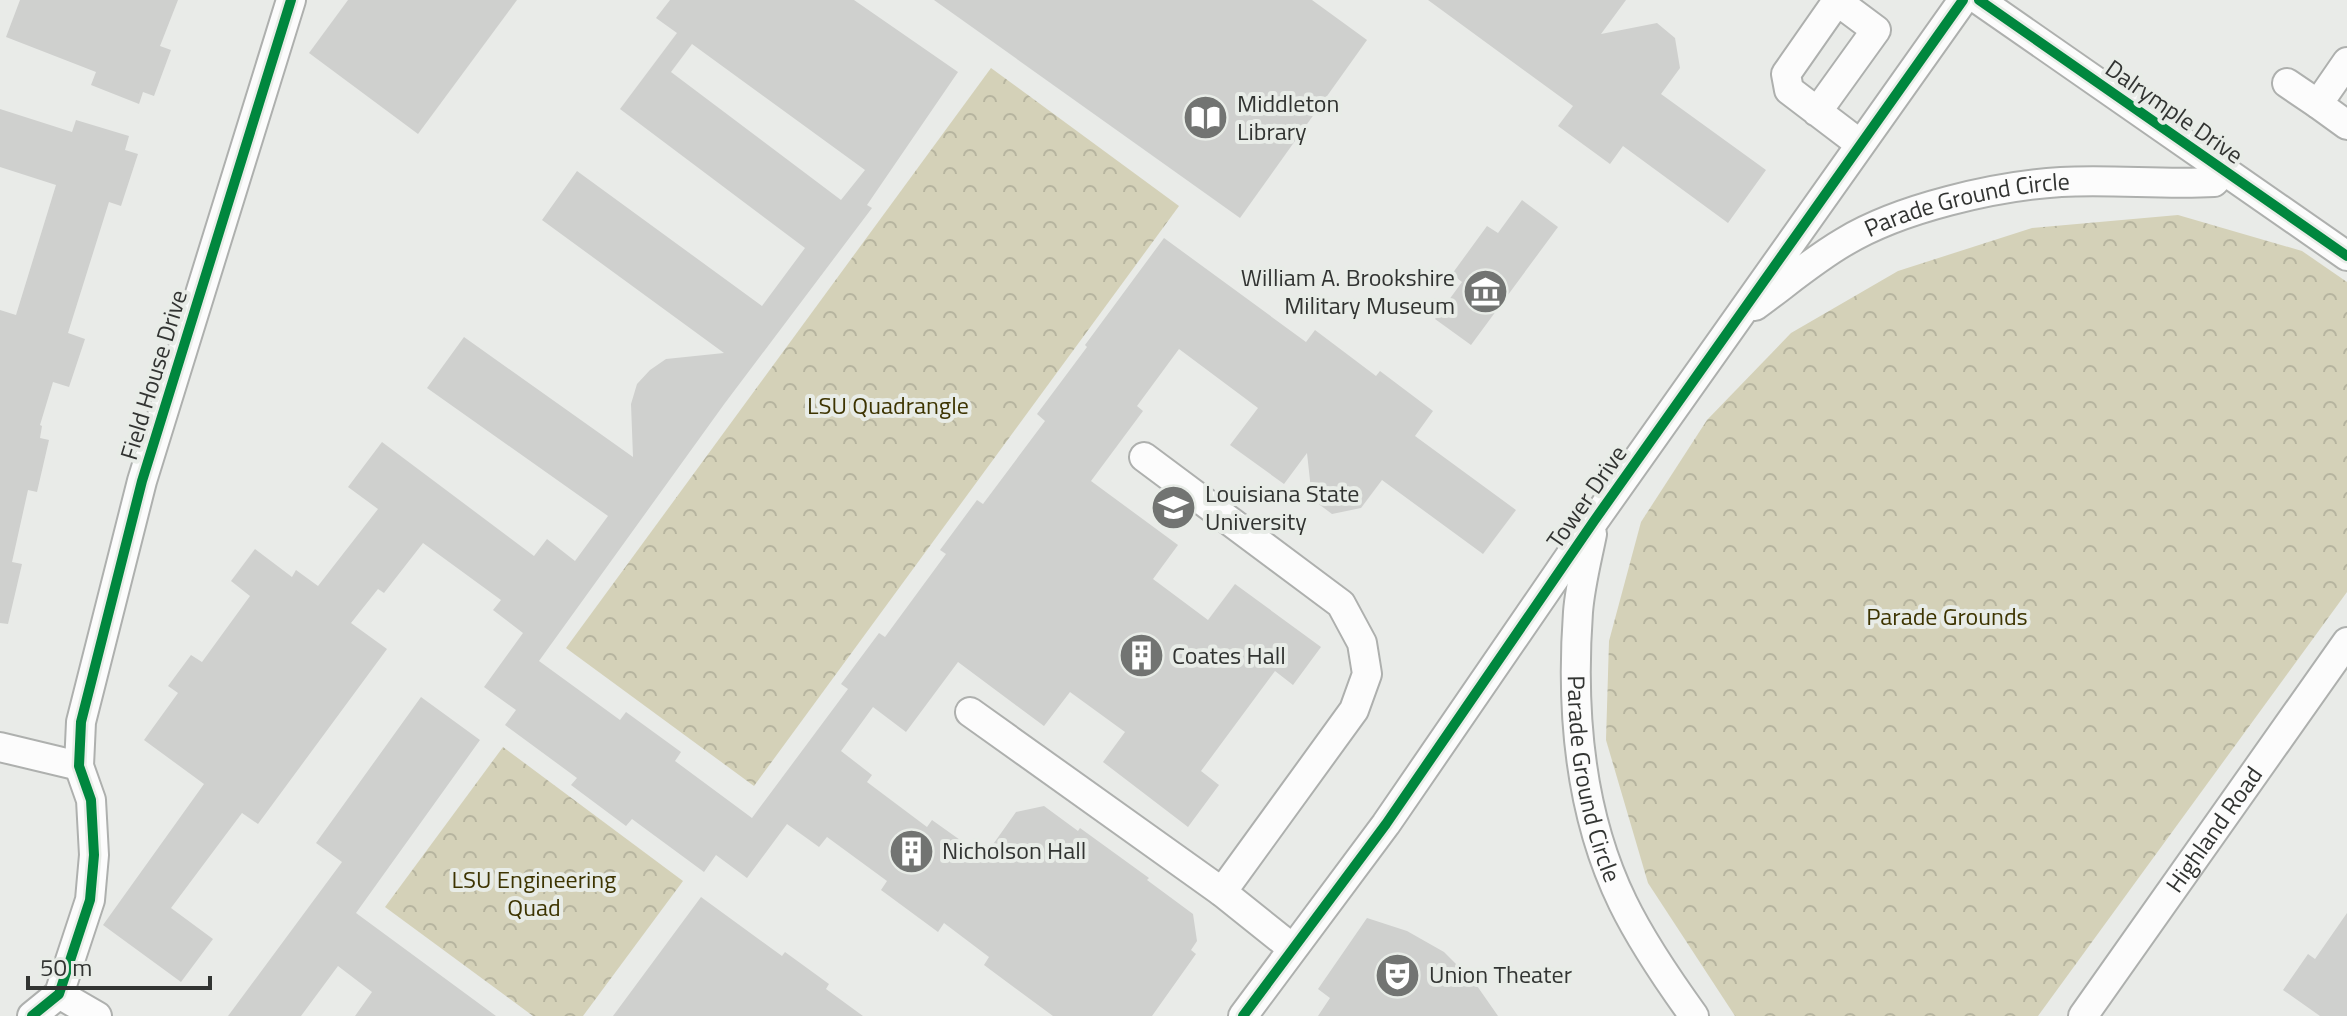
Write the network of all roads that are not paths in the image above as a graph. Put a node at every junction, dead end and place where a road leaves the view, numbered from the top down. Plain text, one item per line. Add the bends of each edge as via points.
1 (291, 0) edge
2 (1963, 0) edge
3 (1979, 0) edge
4 (2347, 62) edge
5 (2287, 83) dead end
6 (2318, 104) junction
7 (1817, 112) dead end
8 (2347, 125) edge
9 (1860, 144) junction
10 (2224, 171) junction
11 (2347, 256) edge
12 (1735, 321) junction
13 (1144, 457) dead end
14 (1594, 521) junction
15 (2347, 642) edge
16 (970, 712) dead end
17 (0, 747) edge
18 (79, 766) junction
19 (1222, 892) junction
20 (1292, 948) junction
21 (59, 994) junction
22 (32, 1016) edge
23 (97, 1016) edge
24 (1243, 1016) edge
25 (1694, 1016) edge
26 (2083, 1016) edge

1 - 18 street, Field House Drive via 142,481 81,722
2 - 9 street, Tower Drive
3 - 10 street, Dalrymple Drive
4 - 6 street
5 - 6 street
6 - 8 street
7 - 9 street
9 - 12 street, Tower Drive
10 - 11 street, Dalrymple Drive
10 - 12 street, Parade Ground Circle via 2214,182 2063,182 1934,206 1844,242
12 - 14 street, Tower Drive
13 - 19 street via 1341,604 1365,658 1367,674 1354,710
14 - 20 street, Tower Drive via 1386,824
14 - 25 street, Parade Ground Circle via 1577,644 1576,703 1587,791 1596,832 1623,902
15 - 26 street, Highland Road
16 - 19 street
17 - 18 street
18 - 21 street via 91,800 94,855 90,900
19 - 20 street
20 - 24 street, Tower Drive
21 - 22 street
21 - 23 street

